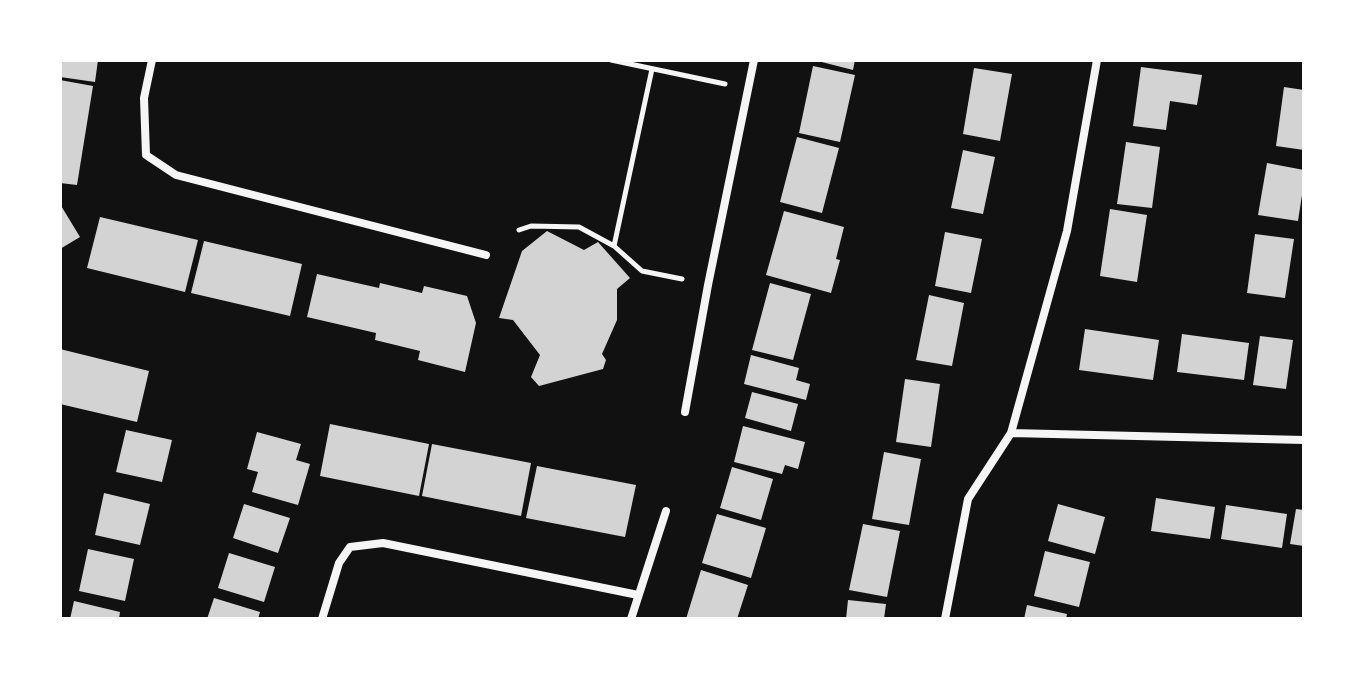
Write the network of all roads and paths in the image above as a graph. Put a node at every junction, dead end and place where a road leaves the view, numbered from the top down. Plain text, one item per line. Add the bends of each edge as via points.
1 (152, 60) edge
2 (611, 60) edge
3 (754, 60) edge
4 (1097, 60) edge
5 (652, 69) junction
6 (725, 84) dead end
7 (519, 230) dead end
8 (614, 246) junction
9 (486, 255) dead end
10 (682, 279) dead end
11 (685, 412) dead end
12 (1011, 433) junction
13 (1304, 440) edge
14 (666, 511) dead end
15 (638, 595) junction
16 (322, 619) edge
17 (631, 619) edge
18 (945, 619) edge

1 - 9 street via 144,98 146,155 176,175
2 - 5 path
3 - 11 street
4 - 12 street via 1067,231
5 - 6 path
5 - 8 path
7 - 8 path via 579,227
8 - 10 path via 642,271
12 - 13 street
12 - 18 street via 968,499
14 - 15 street
15 - 16 street via 383,543 350,547 339,563
15 - 17 street

